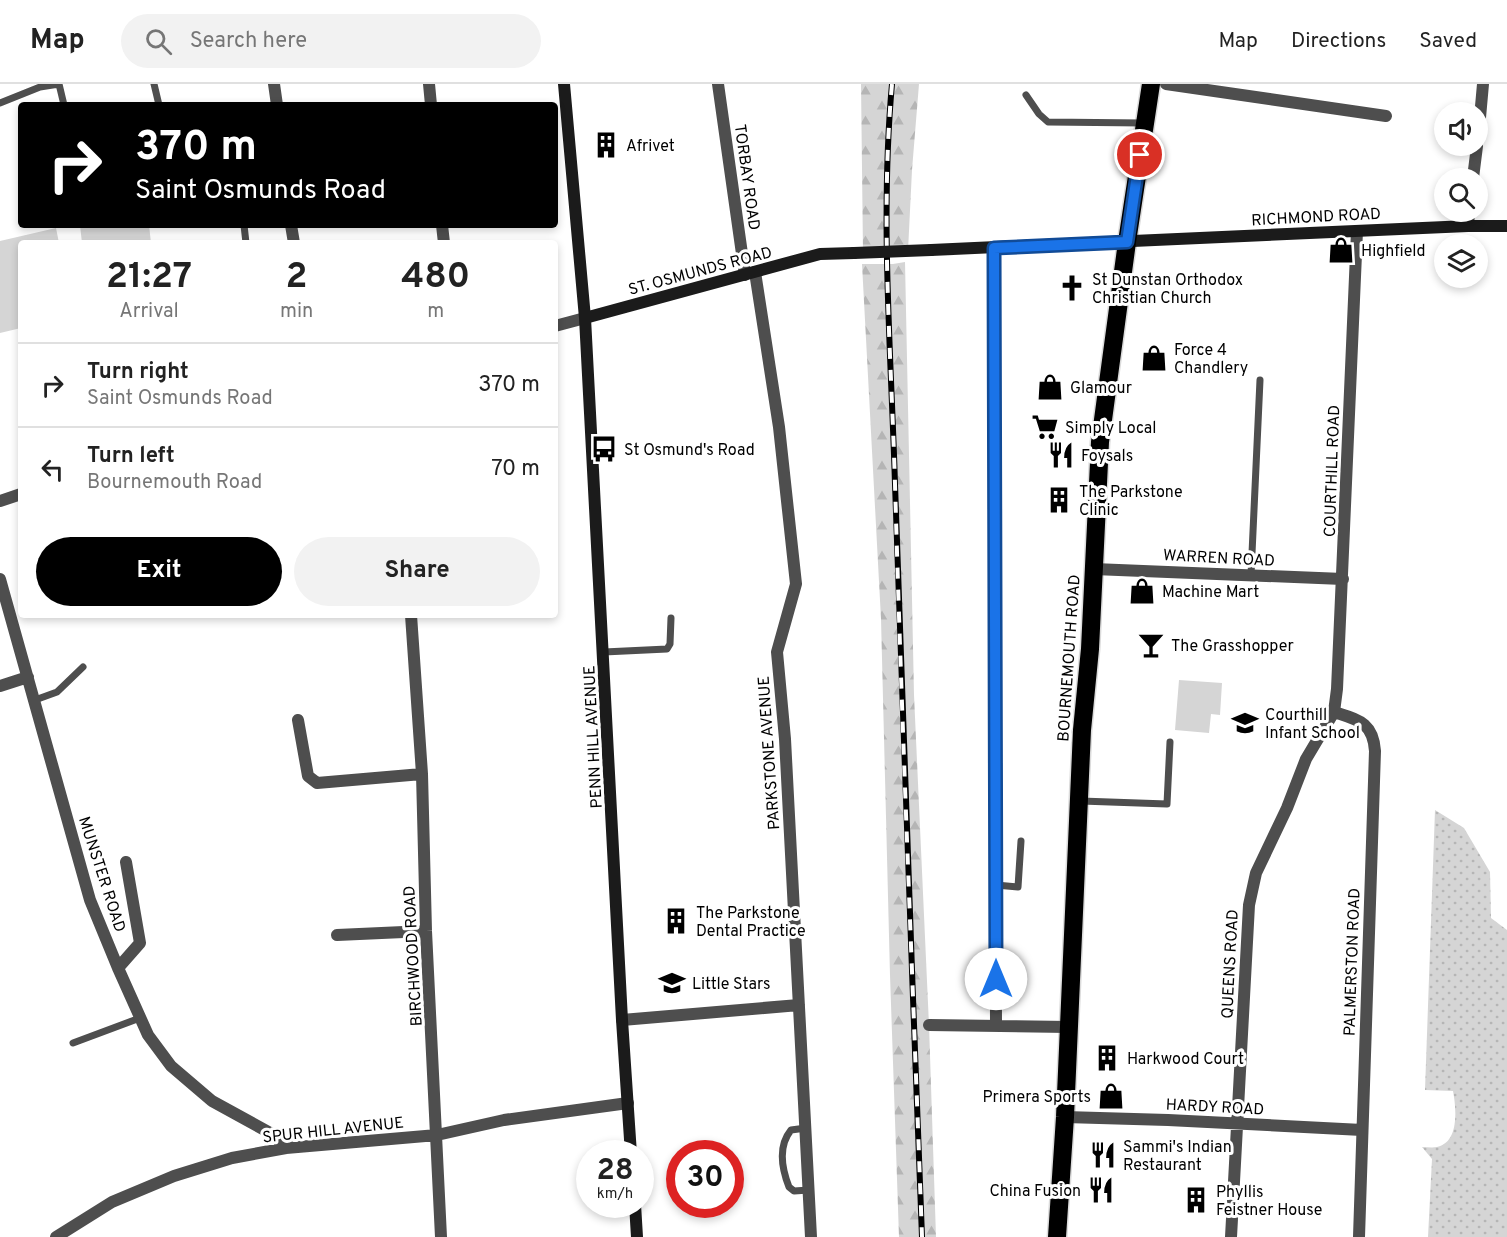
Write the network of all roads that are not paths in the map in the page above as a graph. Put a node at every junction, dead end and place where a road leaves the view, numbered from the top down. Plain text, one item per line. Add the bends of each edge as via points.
1 (59, 84) edge
2 (154, 84) edge
3 (274, 84) edge
4 (429, 84) edge
5 (564, 84) edge
6 (718, 84) edge
7 (1151, 84) edge
8 (1166, 84) edge
9 (1483, 84) edge
10 (1026, 95) dead end
11 (63, 102) edge
12 (158, 102) edge
13 (277, 102) edge
14 (431, 102) edge
15 (1481, 102) edge
16 (0, 104) edge
17 (1386, 116) dead end
18 (1145, 123) junction
19 (1468, 222) edge
20 (1468, 226) junction
21 (1507, 226) edge
22 (1358, 231) junction
23 (1127, 242) junction
24 (994, 248) junction
25 (750, 273) junction
26 (585, 318) junction
27 (558, 325) edge
28 (1260, 380) dead end
29 (18, 495) edge
30 (0, 501) edge
31 (1094, 569) junction
32 (1251, 575) junction
33 (0, 579) edge
34 (1343, 579) junction
35 (411, 618) edge
36 (671, 618) dead end
37 (604, 652) junction
38 (83, 667) dead end
39 (28, 677) junction
40 (0, 686) edge
41 (35, 700) junction
42 (1334, 712) junction
43 (298, 720) dead end
44 (1170, 742) dead end
45 (422, 774) junction
46 (1079, 801) junction
47 (1021, 842) dead end
48 (126, 862) dead end
49 (996, 885) junction
50 (426, 931) junction
51 (337, 935) dead end
52 (118, 968) junction
53 (799, 1005) junction
54 (140, 1018) junction
55 (622, 1020) junction
56 (929, 1025) dead end
57 (996, 1026) junction
58 (1068, 1027) junction
59 (73, 1043) dead end
60 (628, 1103) junction
61 (1065, 1118) junction
62 (1236, 1124) junction
63 (806, 1128) junction
64 (1362, 1130) junction
65 (437, 1135) junction
66 (630, 1140) edge
67 (286, 1148) junction
68 (809, 1190) junction
69 (636, 1218) edge
70 (56, 1237) edge
71 (441, 1237) edge
72 (637, 1237) edge
73 (811, 1237) edge
74 (1057, 1237) edge
75 (1231, 1237) edge
76 (1359, 1237) edge

1 - 11 lane
1 - 16 lane via 40,87
2 - 12 lane
3 - 13 street
4 - 14 street
5 - 26 street, PENN HILL AVENUE
6 - 25 street, TORBAY ROAD
7 - 18 highway, BOURNEMOUTH ROAD
8 - 17 street
9 - 15 street
10 - 18 lane via 1048,122
18 - 23 highway, BOURNEMOUTH ROAD
19 - 20 street
20 - 21 street, RICHMOND ROAD
20 - 22 street, RICHMOND ROAD
22 - 23 street, RICHMOND ROAD
22 - 34 street, COURTHILL ROAD
23 - 24 street, RICHMOND ROAD
23 - 31 highway, BOURNEMOUTH ROAD via 1100,442
24 - 25 street, ST. OSMUNDS ROAD, bridge via 820,255
24 - 49 street
25 - 26 street, ST. OSMUNDS ROAD
25 - 53 street, PARKSTONE AVENUE via 779,427 796,584 777,652
26 - 27 street, ST. OSMUNDS ROAD
26 - 37 street, PENN HILL AVENUE
28 - 32 lane
29 - 30 street
31 - 32 street, WARREN ROAD
31 - 46 highway, BOURNEMOUTH ROAD
32 - 34 street, WARREN ROAD
33 - 39 street, MUNSTER ROAD
34 - 42 street, COURTHILL ROAD
35 - 45 street, BIRCHWOOD ROAD
36 - 37 lane via 667,650
37 - 55 street, PENN HILL AVENUE
38 - 41 lane via 57,692
39 - 40 street
39 - 41 street, MUNSTER ROAD
41 - 52 street, MUNSTER ROAD via 90,900
42 - 62 street, QUEENS ROAD via 1306,759 1251,888
42 - 64 street, PALMERSTON ROAD via 1363,723 1370,730 1375,751
43 - 45 street via 308,776 317,783
44 - 46 lane via 1167,804
45 - 50 street, BIRCHWOOD ROAD
46 - 58 highway, BOURNEMOUTH ROAD
47 - 49 lane via 1018,887
48 - 52 street via 140,943
49 - 57 street
50 - 51 street
50 - 65 street, BIRCHWOOD ROAD
52 - 54 street, MUNSTER ROAD
53 - 55 street
53 - 63 street, PARKSTONE AVENUE
54 - 59 lane
54 - 67 street, MUNSTER ROAD via 147,1035 171,1066 212,1101 272,1134
55 - 60 street, PENN HILL AVENUE
56 - 57 street
57 - 58 street
58 - 61 highway, BOURNEMOUTH ROAD
60 - 65 street, SPUR HILL AVENUE via 504,1120
60 - 66 street, PENN HILL AVENUE
61 - 62 street, HARDY ROAD
61 - 74 highway, BOURNEMOUTH ROAD
62 - 64 street, HARDY ROAD
62 - 75 street, QUEENS ROAD
63 - 68 street, PARKSTONE AVENUE
63 - 68 lane via 791,1130 784,1138 783,1164 789,1187 794,1191
64 - 76 street, PALMERSTON ROAD
65 - 67 street, SPUR HILL AVENUE
65 - 71 street, BIRCHWOOD ROAD
67 - 70 street, SPUR HILL AVENUE via 232,1158 174,1176 112,1202
68 - 73 street, PARKSTONE AVENUE
69 - 72 street

